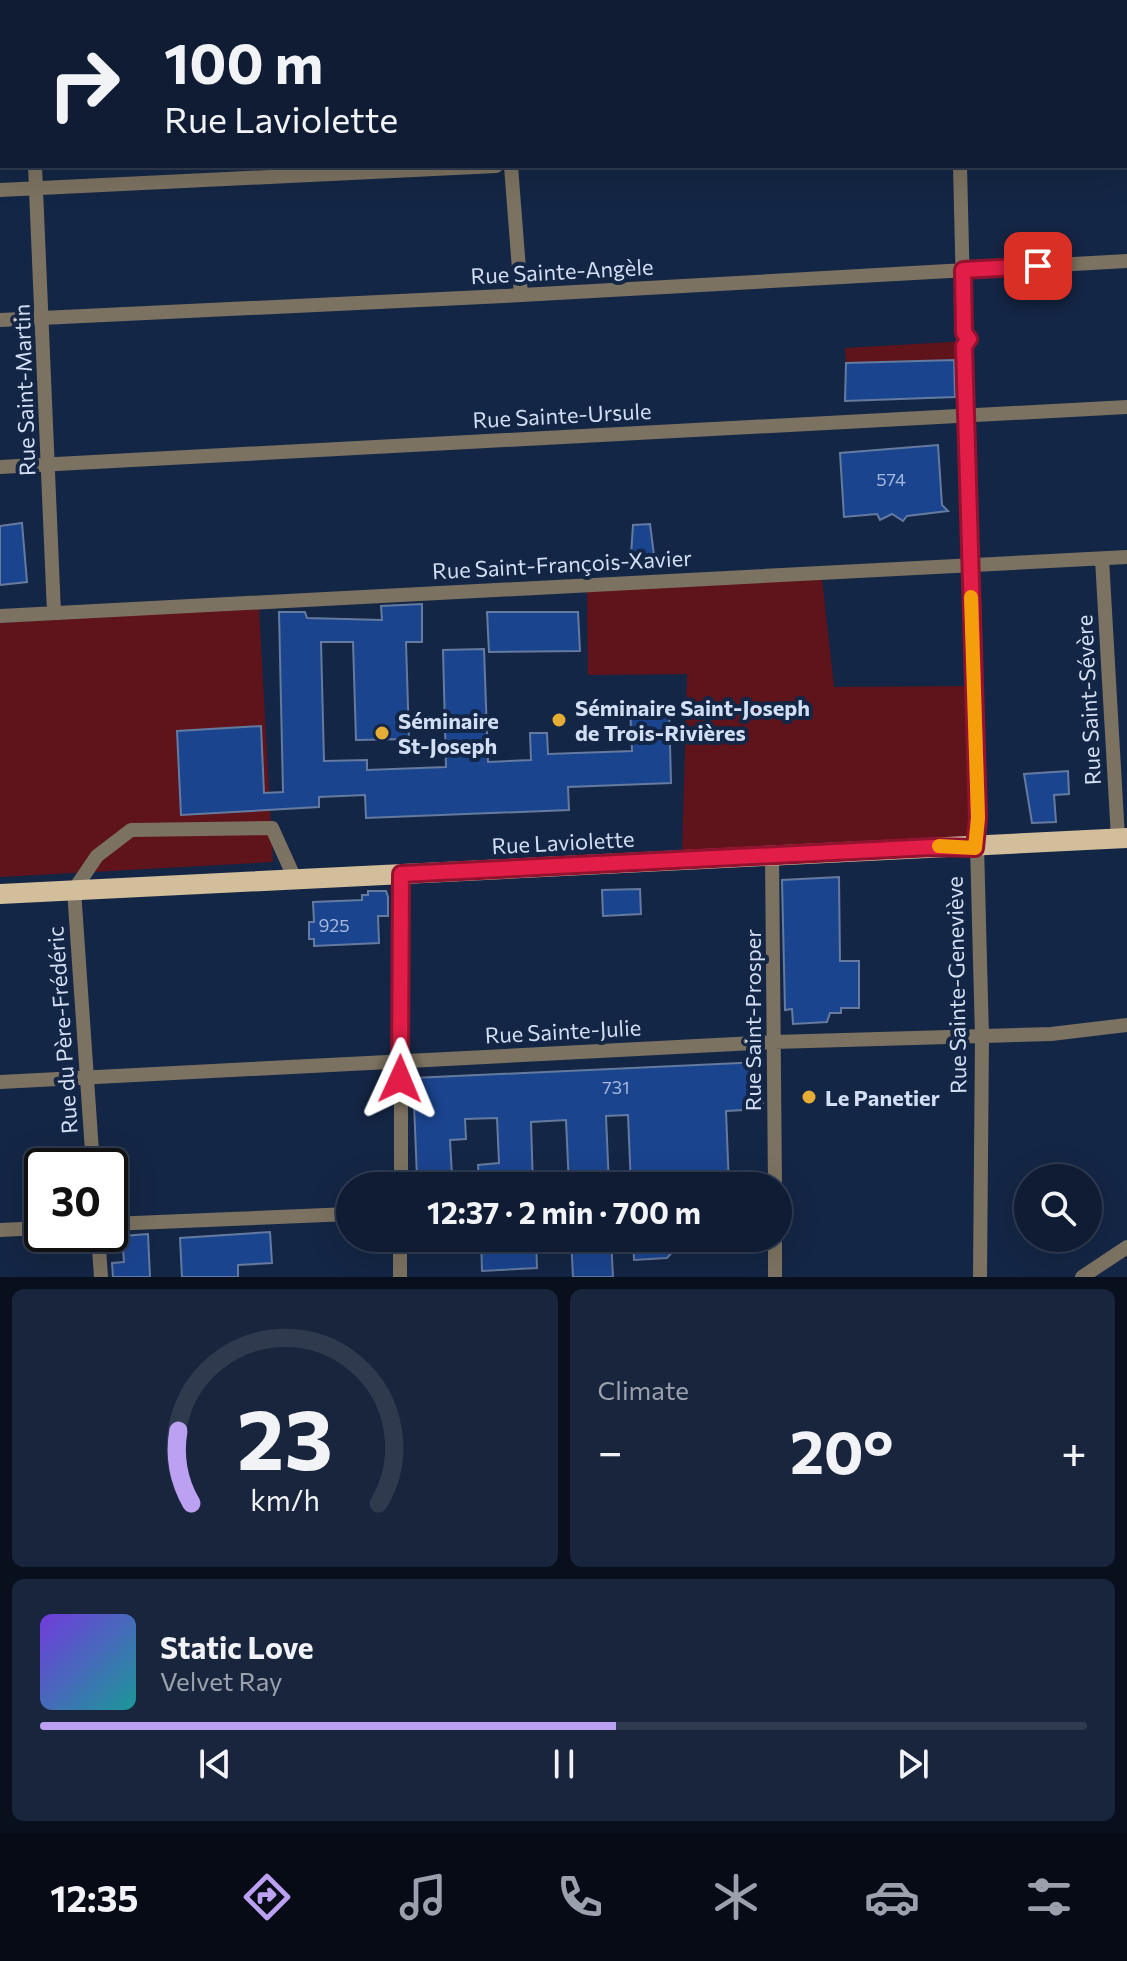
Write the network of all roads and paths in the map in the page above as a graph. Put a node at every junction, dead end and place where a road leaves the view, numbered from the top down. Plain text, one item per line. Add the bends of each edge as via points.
1 (35, 168) edge
2 (454, 168) edge
3 (511, 168) edge
4 (960, 168) edge
5 (36, 188) junction
6 (0, 190) edge
7 (1127, 261) edge
8 (963, 270) junction
9 (521, 295) junction
10 (43, 318) junction
11 (0, 320) edge
12 (1127, 407) edge
13 (966, 416) junction
14 (49, 464) junction
15 (0, 467) edge
16 (1127, 557) edge
17 (1102, 559) junction
18 (970, 565) junction
19 (54, 613) junction
20 (0, 616) edge
21 (1123, 838) edge
22 (975, 848) junction
23 (772, 854) junction
24 (401, 874) junction
25 (295, 879) junction
26 (74, 890) junction
27 (0, 894) edge
28 (1127, 1025) edge
29 (982, 1037) junction
30 (774, 1042) junction
31 (401, 1062) junction
32 (87, 1078) junction
33 (0, 1082) edge
34 (92, 1148) edge
35 (401, 1172) edge
36 (775, 1172) edge
37 (336, 1215) edge
38 (128, 1223) edge
39 (24, 1229) edge
40 (0, 1230) edge
41 (1127, 1247) edge
42 (99, 1252) edge
43 (400, 1252) edge
44 (775, 1252) edge
45 (101, 1277) edge
46 (400, 1277) edge
47 (775, 1277) edge
48 (980, 1277) edge
49 (1082, 1277) edge

1 - 5 street, Rue Saint-Martin
2 - 5 street
3 - 9 street
4 - 8 street, Rue Sainte-Geneviève
5 - 6 street
5 - 10 street, Rue Saint-Martin
7 - 8 street, Rue Sainte-Angèle
8 - 9 street, Rue Sainte-Angèle
8 - 13 street, Rue Sainte-Geneviève via 964,333 969,339 964,346
9 - 10 street, Rue Sainte-Angèle
10 - 11 street, Rue Sainte-Angèle
10 - 14 street, Rue Saint-Martin
12 - 13 street, Rue Sainte-Ursule
13 - 14 street, Rue Sainte-Ursule
13 - 18 street, Rue Sainte-Geneviève
14 - 15 street, Rue Sainte-Ursule
14 - 19 street, Rue Saint-Martin
16 - 17 street, Rue Saint-François-Xavier
17 - 18 street, Rue Saint-François-Xavier
17 - 21 street, Rue Saint-Sévère
18 - 19 street, Rue Saint-François-Xavier
18 - 22 street, Rue Sainte-Geneviève
19 - 20 street, Rue Saint-François-Xavier
21 - 22 main road, Rue Laviolette
22 - 23 main road, Rue Laviolette
22 - 29 street, Rue Sainte-Geneviève
23 - 24 main road, Rue Laviolette
23 - 30 street, Rue Saint-Prosper
24 - 25 main road, Rue Laviolette
24 - 31 street
25 - 26 main road, Rue Laviolette
25 - 26 street via 272,828 131,830 97,856
26 - 27 main road, Rue Laviolette
26 - 32 street, Rue du Père-Frédéric
28 - 29 street, Rue Sainte-Julie
29 - 30 street, Rue Sainte-Julie
29 - 48 street, Rue Sainte-Geneviève
30 - 31 street, Rue Sainte-Julie
30 - 36 street, Rue Saint-Prosper
31 - 32 street, Rue Sainte-Julie
31 - 35 street
32 - 33 street, Rue Sainte-Julie
32 - 34 street, Rue du Père-Frédéric
37 - 38 street
39 - 40 street
41 - 49 street
42 - 45 street
43 - 46 street
44 - 47 street

